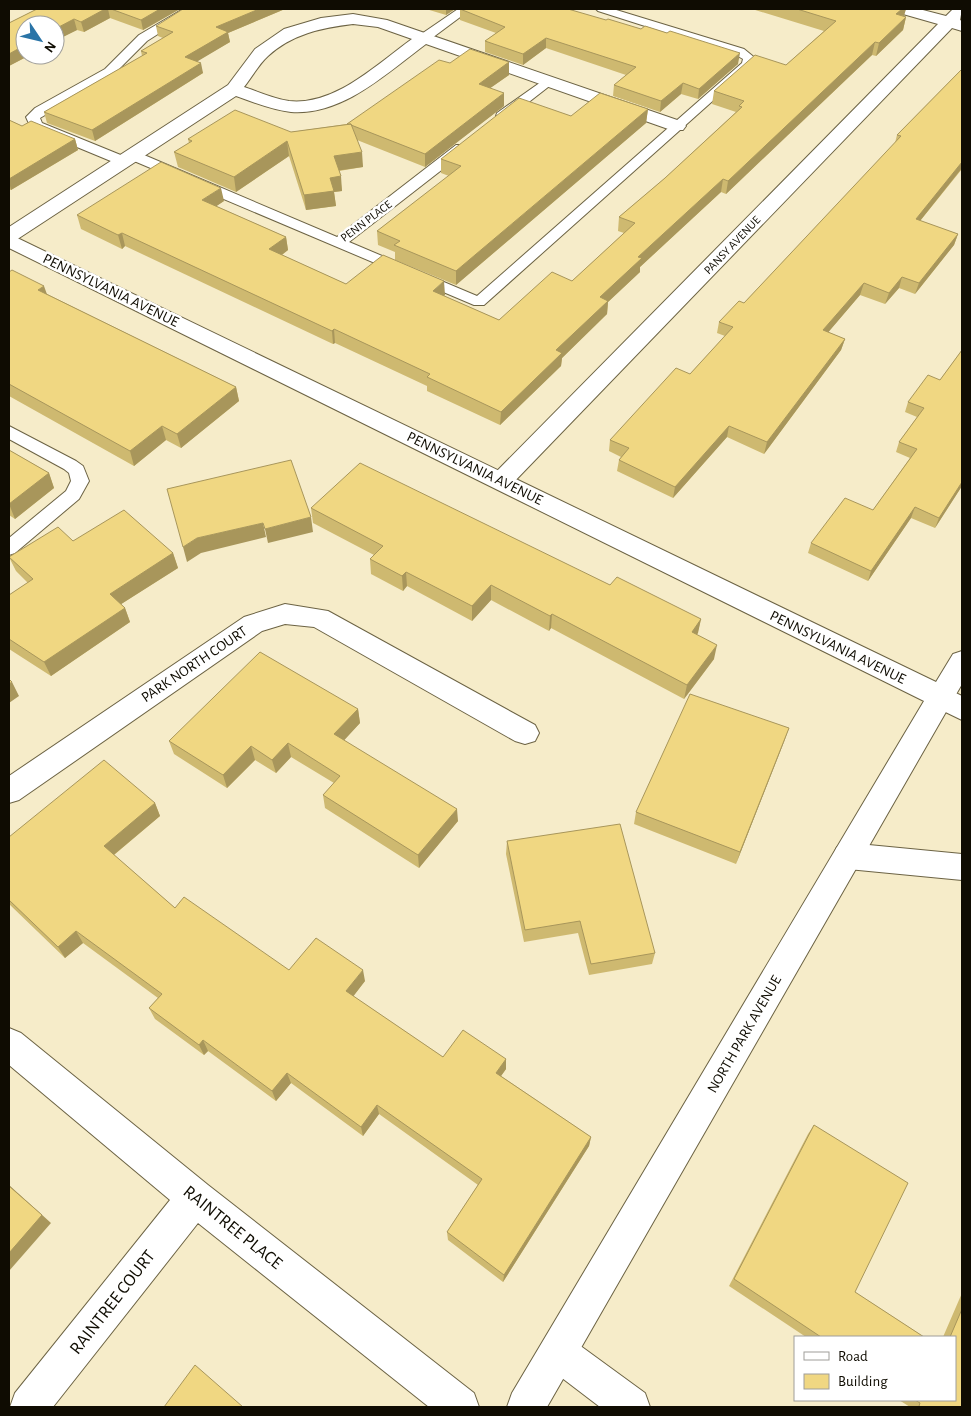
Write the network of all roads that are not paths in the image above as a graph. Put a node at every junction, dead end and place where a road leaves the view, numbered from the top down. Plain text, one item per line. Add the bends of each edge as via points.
1 (191, 9) edge
2 (465, 9) edge
3 (602, 9) edge
4 (902, 9) edge
5 (958, 19) edge
6 (424, 38) junction
7 (548, 81) junction
8 (234, 89) junction
9 (494, 123) edge
10 (677, 126) junction
11 (470, 141) edge
12 (128, 158) junction
13 (9, 236) edge
14 (9, 240) edge
15 (338, 243) junction
16 (9, 432) edge
17 (502, 480) junction
18 (9, 548) edge
19 (962, 661) edge
20 (952, 703) edge
21 (526, 732) dead end
22 (9, 791) edge
23 (848, 856) junction
24 (962, 867) edge
25 (9, 1044) edge
26 (195, 1198) junction
27 (558, 1352) junction
28 (29, 1407) edge
29 (460, 1407) edge
30 (526, 1407) edge
31 (631, 1407) edge

1 - 12 lane, PENN PLACE via 149,34 109,72 33,117 36,125
2 - 6 lane
3 - 10 lane via 740,52 749,58 748,64
4 - 5 street
5 - 17 street, PANSY AVENUE
6 - 7 street
6 - 8 street via 340,96 318,105 296,107 274,103
6 - 8 street via 382,23 353,19 321,23 290,33 261,53
7 - 9 lane
7 - 10 street
8 - 12 street
10 - 15 lane via 478,302
11 - 15 lane, PENN PLACE
12 - 13 street
12 - 15 lane, PENN PLACE
14 - 17 street, PENNSYLVANIA AVENUE
16 - 18 lane via 70,465 77,470 80,481 73,495
17 - 20 street, PENNSYLVANIA AVENUE
19 - 20 street, NORTH PARK AVENUE
20 - 23 street, NORTH PARK AVENUE
21 - 22 street, PARK NORTH COURT via 319,618 285,614 253,624
23 - 24 street
23 - 27 street, NORTH PARK AVENUE
25 - 26 street, RAINTREE PLACE
26 - 28 street, RAINTREE COURT
26 - 29 street, RAINTREE PLACE
27 - 30 street, NORTH PARK AVENUE
27 - 31 street

